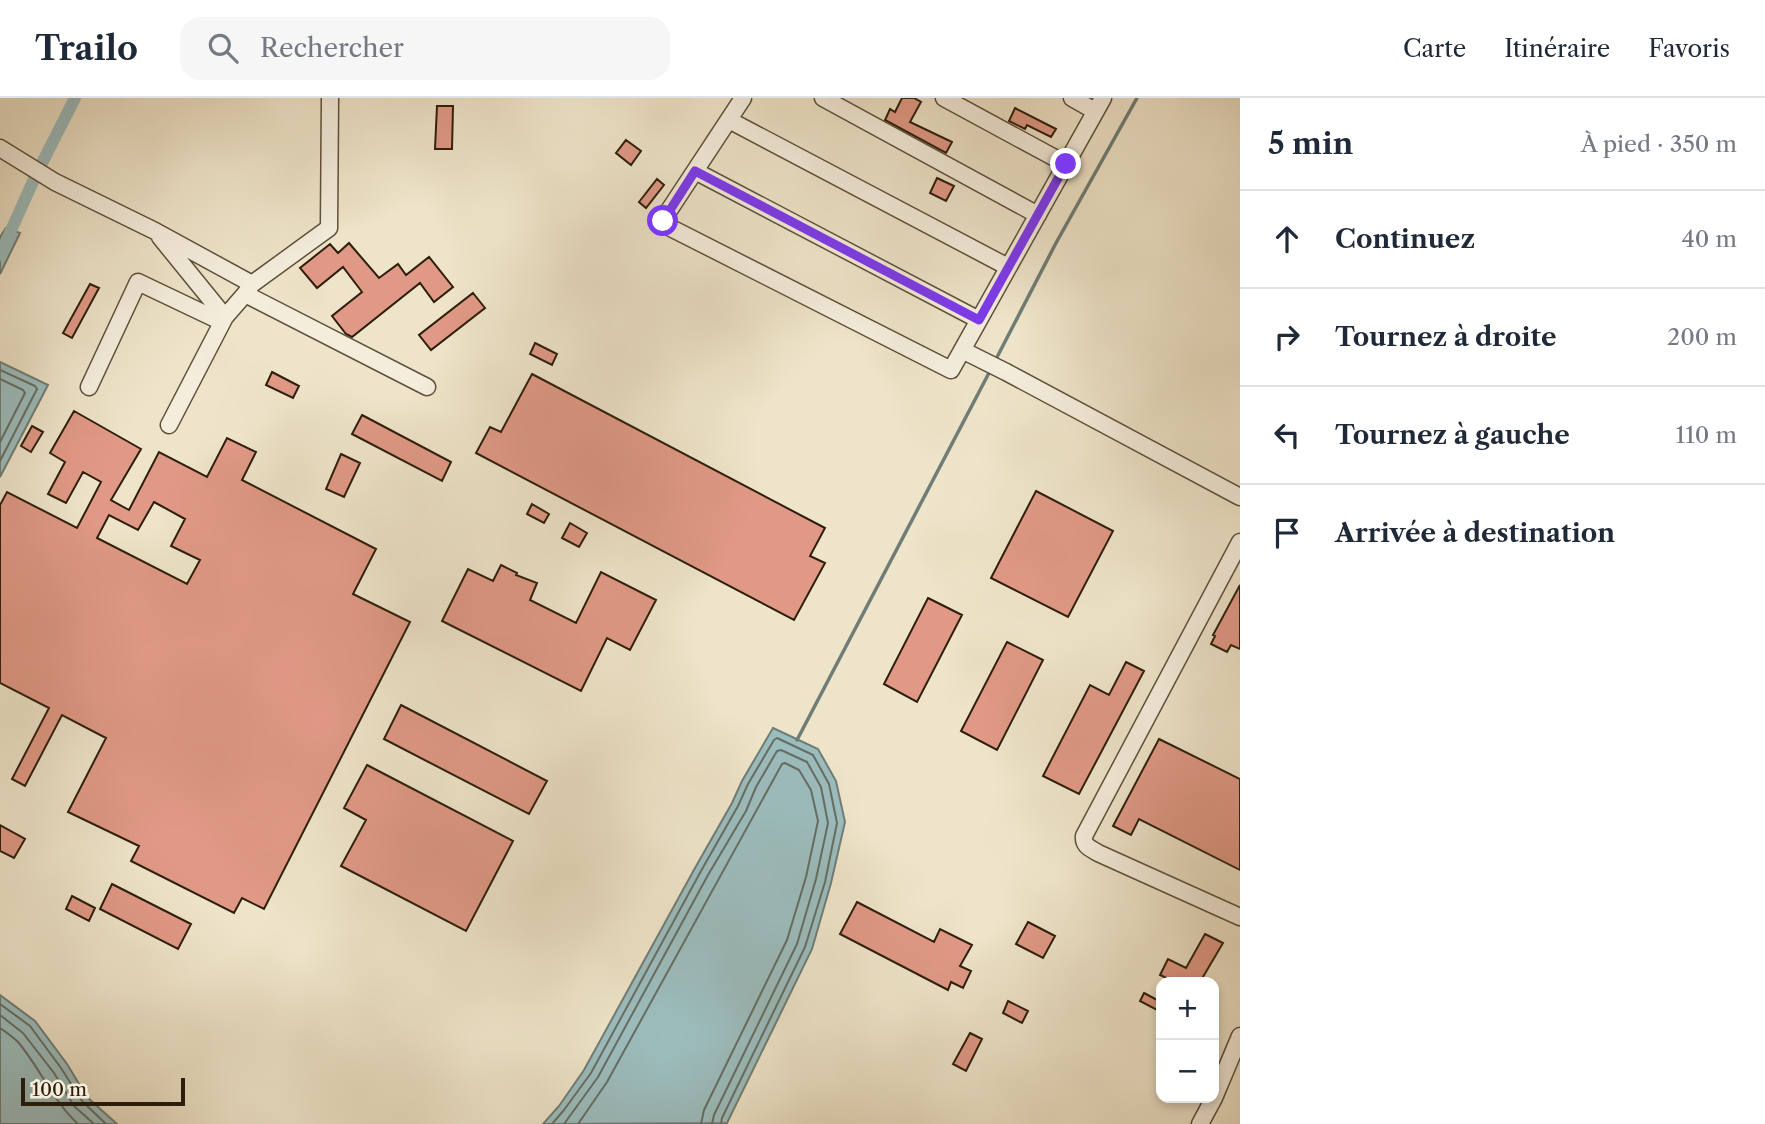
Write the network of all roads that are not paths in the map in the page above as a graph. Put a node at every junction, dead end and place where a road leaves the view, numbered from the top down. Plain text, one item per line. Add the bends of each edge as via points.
1 (330, 98) edge
2 (743, 98) edge
3 (823, 98) edge
4 (944, 98) edge
5 (1072, 98) edge
6 (1099, 104) edge
7 (729, 120) junction
8 (0, 148) edge
9 (1066, 164) junction
10 (695, 171) junction
11 (1038, 215) junction
12 (155, 231) junction
13 (1008, 267) junction
14 (249, 289) junction
15 (223, 319) junction
16 (979, 320) junction
17 (967, 352) junction
18 (89, 387) dead end
19 (427, 387) dead end
20 (169, 425) dead end
21 (1240, 496) edge
22 (1240, 542) edge
23 (1240, 917) edge
24 (1240, 1036) edge
25 (1219, 1086) edge
26 (1211, 1103) edge
27 (1200, 1124) edge

1 - 14 street via 329,228
2 - 7 street
3 - 11 street
4 - 9 street
5 - 6 street
6 - 9 street
7 - 10 street
7 - 13 street
8 - 12 street via 55,182
9 - 11 street
10 - 16 street
10 - 17 street via 663,221 665,225 941,366 951,370
11 - 13 street
12 - 14 street
12 - 15 street
13 - 16 street
14 - 15 street
14 - 19 street
15 - 18 street via 138,282
15 - 20 street
16 - 17 street
17 - 21 street
22 - 23 street via 1084,836 1086,845 1098,852
24 - 25 street
26 - 27 street

